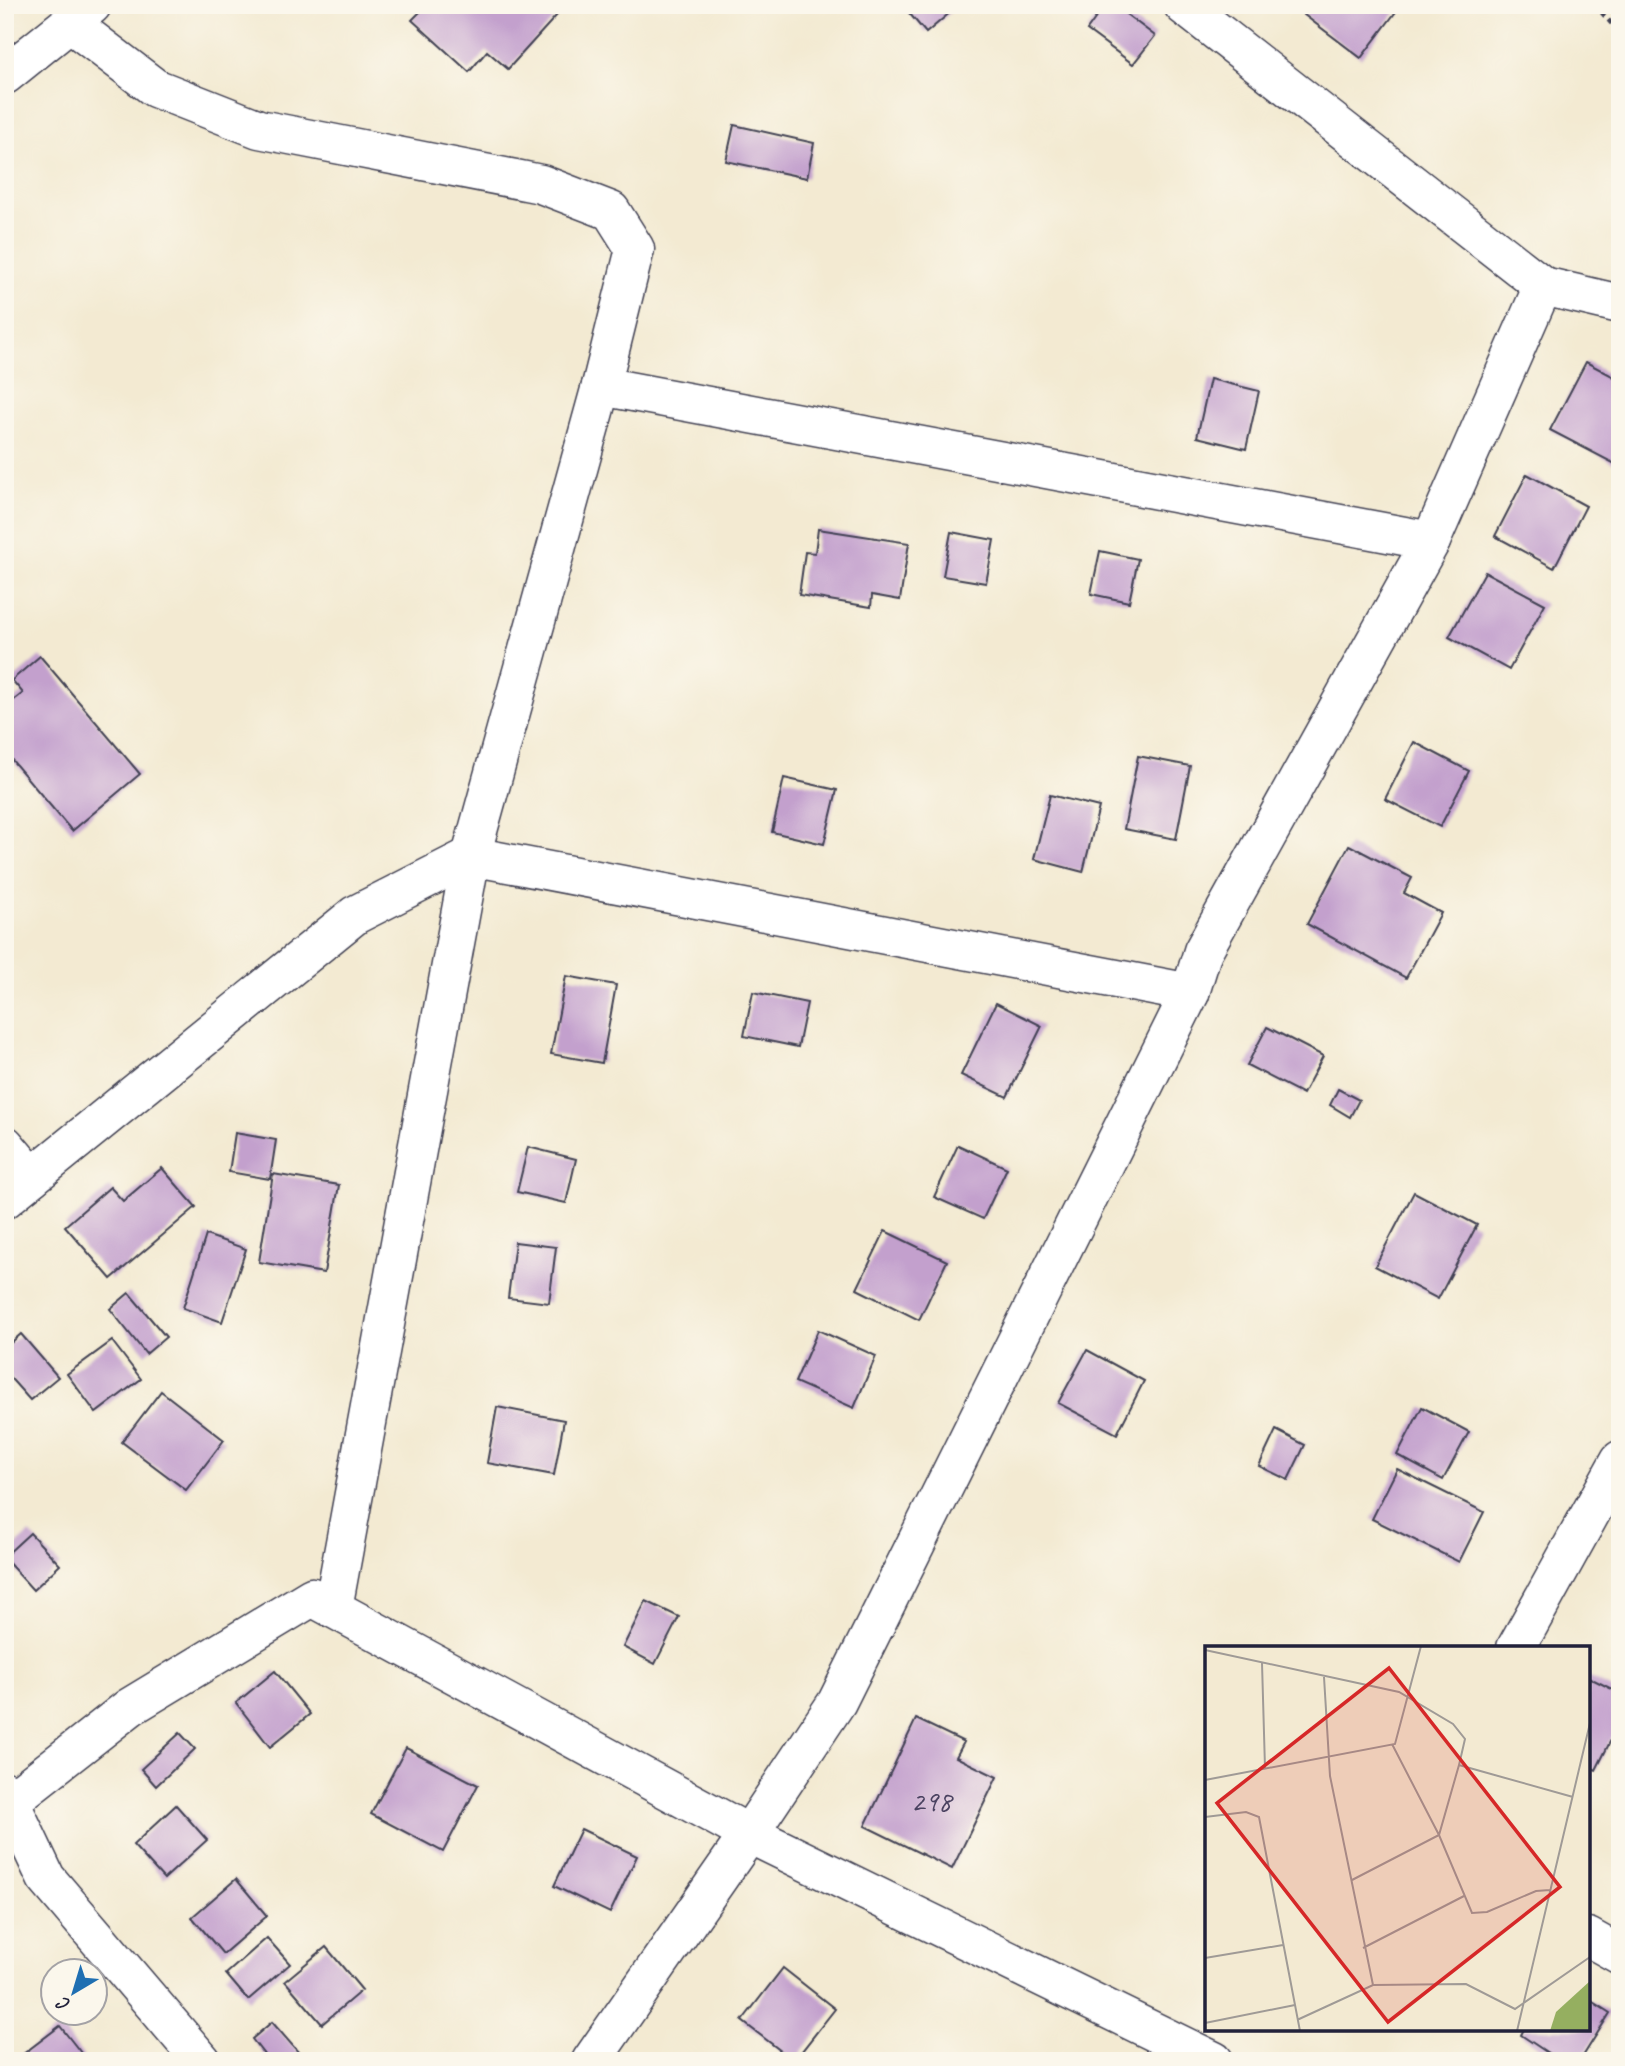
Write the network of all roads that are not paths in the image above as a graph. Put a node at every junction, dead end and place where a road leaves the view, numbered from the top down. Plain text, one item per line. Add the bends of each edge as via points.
1 (1183, 5) edge
2 (81, 14) edge
3 (5, 75) edge
4 (1544, 286) junction
5 (1620, 304) edge
6 (601, 386) junction
7 (1431, 541) junction
8 (471, 856) junction
9 (1190, 993) junction
10 (5, 1144) edge
11 (19, 1188) edge
12 (1620, 1460) edge
13 (332, 1608) junction
14 (1517, 1646) edge
15 (7, 1799) edge
16 (749, 1834) junction
17 (1590, 1938) edge
18 (1620, 1955) edge
19 (1190, 2056) edge
20 (202, 2061) edge
21 (591, 2061) edge

1 - 4 street
2 - 3 street
2 - 6 street via 155,88 259,129 541,184 611,211 635,249
4 - 5 street
4 - 7 street
6 - 7 street
6 - 8 street
7 - 9 street via 1203,951
8 - 9 street
8 - 11 street via 355,915
8 - 13 street
9 - 16 street via 837,1702
10 - 11 street
12 - 14 street
13 - 15 street via 312,1597 130,1707
13 - 16 street
15 - 20 street via 46,1878
16 - 19 street
16 - 21 street
17 - 18 street

